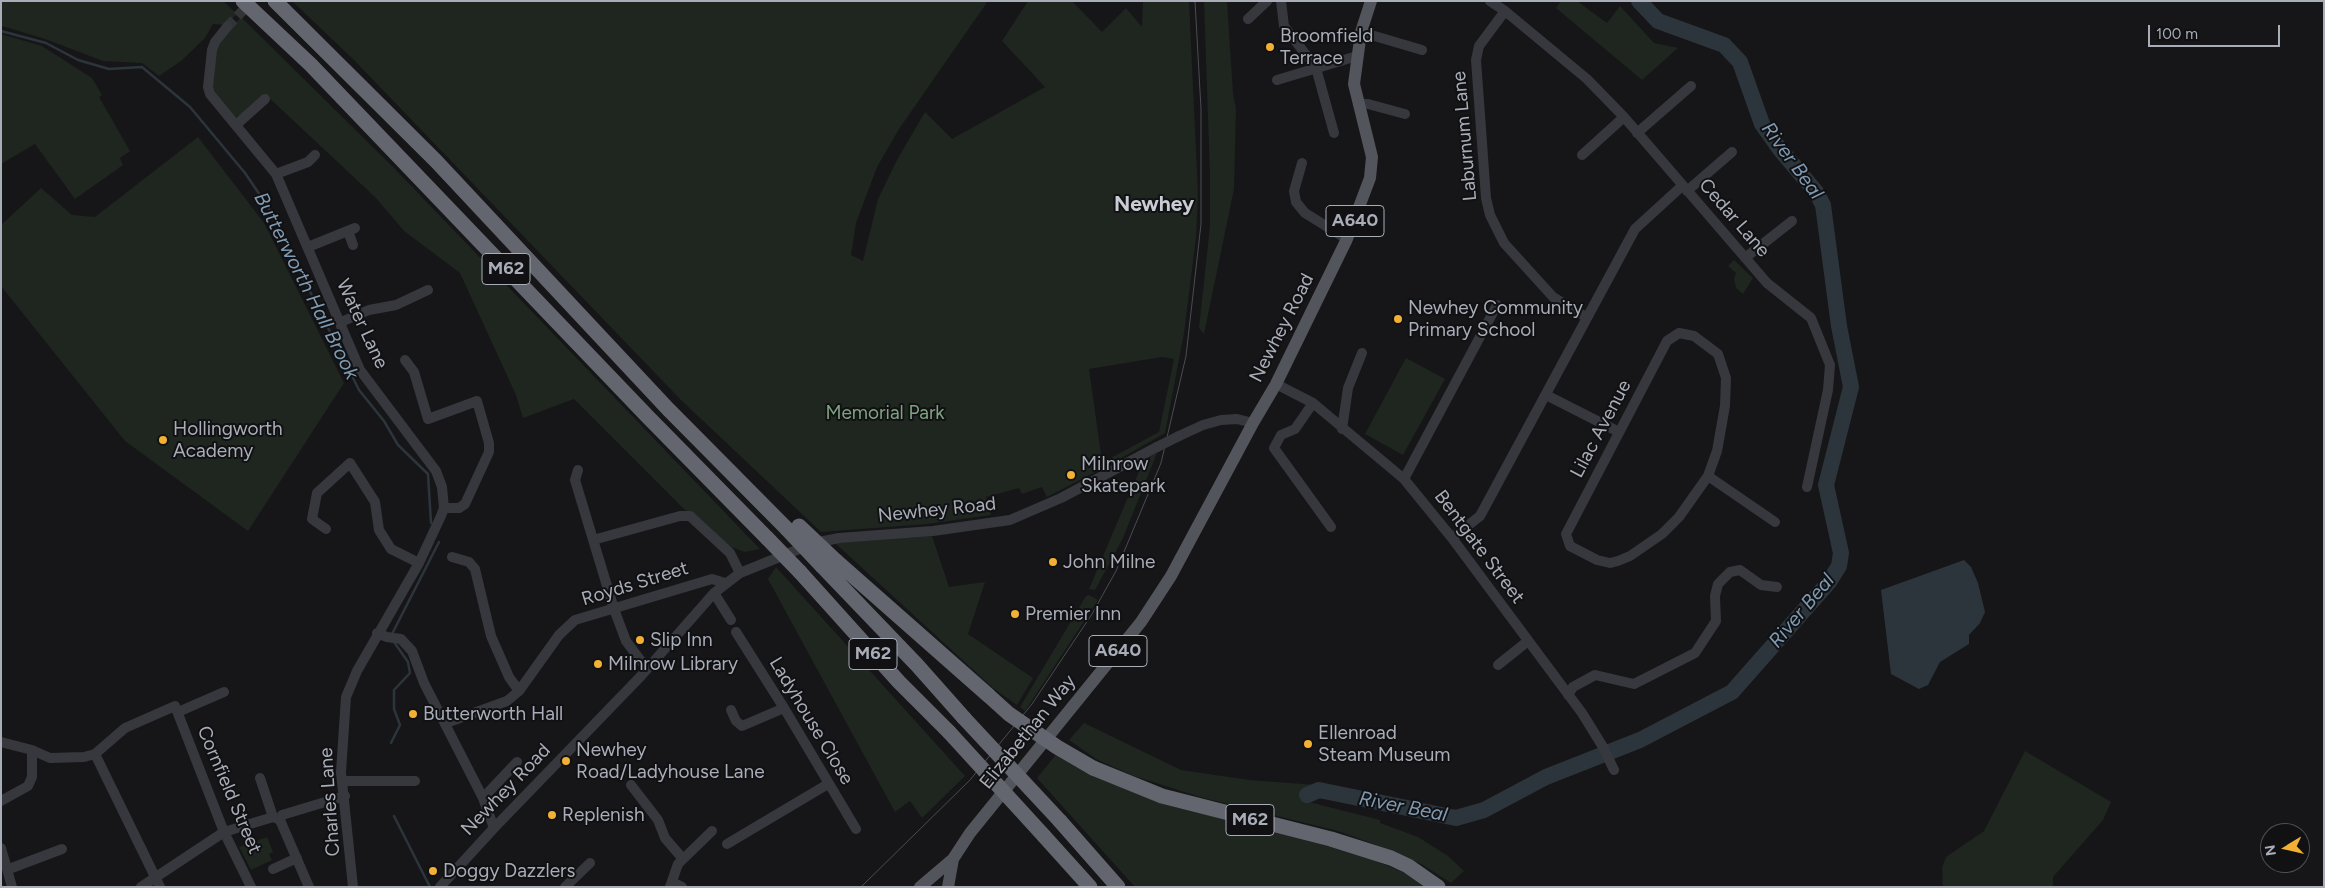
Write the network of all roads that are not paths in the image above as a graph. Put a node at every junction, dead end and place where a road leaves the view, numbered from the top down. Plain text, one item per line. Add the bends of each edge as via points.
1 (243, 1) edge
2 (275, 1) edge
3 (1267, 1) edge
4 (1281, 1) edge
5 (1371, 1) edge
6 (1490, 1) edge
7 (1506, 11) junction
8 (1248, 19) dead end
9 (227, 27) tunnel mouth
10 (1361, 32) junction
11 (1422, 50) dead end
12 (1356, 56) junction
13 (1316, 68) junction
14 (1277, 80) dead end
15 (1691, 86) dead end
16 (266, 99) dead end
17 (1358, 104) junction
18 (1405, 114) dead end
19 (1624, 117) junction
20 (236, 125) junction
21 (1334, 133) dead end
22 (1637, 133) junction
23 (1732, 152) dead end
24 (315, 155) dead end
25 (1582, 155) dead end
26 (1302, 163) dead end
27 (276, 174) junction
28 (1684, 188) junction
29 (1792, 221) dead end
30 (1347, 239) junction
31 (353, 245) dead end
32 (308, 247) junction
33 (1745, 258) junction
34 (428, 290) dead end
35 (1497, 305) dead end
36 (1586, 317) junction
37 (341, 322) junction
38 (1362, 353) dead end
39 (405, 360) dead end
40 (1276, 384) junction
41 (1546, 396) junction
42 (1313, 403) junction
43 (1253, 423) junction
44 (1342, 429) junction
45 (1618, 432) junction
46 (578, 470) dead end
47 (1708, 476) junction
48 (1404, 479) junction
49 (1807, 487) dead end
50 (444, 508) junction
51 (1775, 522) dead end
52 (1331, 527) dead end
53 (326, 529) dead end
54 (1452, 538) junction
55 (593, 540) junction
56 (452, 557) dead end
57 (419, 563) junction
58 (829, 564) junction
59 (740, 573) junction
60 (724, 583) junction
61 (1777, 587) dead end
62 (714, 593) junction
63 (614, 609) junction
64 (732, 620) dead end
65 (736, 632) dead end
66 (377, 633) junction
67 (1528, 641) junction
68 (1498, 666) dead end
69 (647, 669) junction
70 (519, 691) junction
71 (224, 692) dead end
72 (1568, 695) junction
73 (784, 708) junction
74 (176, 709) junction
75 (731, 710) dead end
76 (446, 723) junction
77 (1, 742) edge
78 (32, 750) junction
79 (95, 754) junction
80 (517, 762) dead end
81 (1614, 770) dead end
82 (260, 778) dead end
83 (343, 781) junction
84 (415, 781) dead end
85 (828, 784) junction
86 (631, 785) dead end
87 (345, 796) junction
88 (483, 798) junction
89 (1, 801) edge
90 (277, 818) junction
91 (494, 828) junction
92 (856, 829) dead end
93 (712, 831) dead end
94 (224, 832) junction
95 (727, 844) dead end
96 (1, 848) edge
97 (62, 849) dead end
98 (1058, 850) junction
99 (297, 858) junction
100 (683, 859) junction
101 (952, 859) junction
102 (590, 863) dead end
103 (9, 868) junction
104 (273, 868) dead end
105 (157, 883) edge
106 (671, 884) edge
107 (12, 887) edge
108 (141, 887) edge
109 (251, 887) edge
110 (309, 887) edge
111 (353, 887) edge
112 (440, 887) edge
113 (565, 887) edge
114 (682, 887) edge
115 (920, 887) edge
116 (948, 887) edge
117 (1084, 887) edge
118 (1090, 887) edge
119 (1118, 887) edge
120 (1438, 887) edge

1 - 98 highway, M62, bridge via 311,65 800,572
2 - 58 highway, M62, bridge via 436,161 668,409
3 - 8 street
4 - 13 street via 1284,26
5 - 10 main road, Newhey Road / A640
6 - 7 street, Cedar Lane
7 - 19 street, Cedar Lane via 1587,79
7 - 36 street, Laburnum Lane via 1479,46 1476,60 1490,215 1504,243 1553,297
9 - 20 street, Water Lane via 212,50 208,87 210,94
10 - 11 street
10 - 12 main road, Newhey Road / A640
12 - 13 street
12 - 17 main road, Newhey Road / A640 via 1354,84
13 - 14 street
13 - 21 street
15 - 22 street
16 - 20 street
17 - 18 street
17 - 30 main road, Newhey Road / A640 via 1372,167 1364,198
19 - 22 street, Cedar Lane
19 - 25 street
20 - 27 street, Water Lane
22 - 28 street, Cedar Lane
23 - 28 street
24 - 27 street via 308,162
26 - 30 street via 1294,191 1296,202 1305,213
27 - 32 street, Water Lane
28 - 33 street, Cedar Lane
28 - 36 street via 1635,229
29 - 33 street
30 - 40 main road, Newhey Road / A640
31 - 32 street via 352,230
32 - 37 street, Water Lane
33 - 49 street, Cedar Lane via 1767,283 1811,318 1830,366 1828,390
34 - 37 street via 396,305 370,310
35 - 48 street
36 - 41 street
37 - 50 street, Water Lane via 360,370 436,471
38 - 44 street via 1348,388
39 - 50 street via 414,372 428,419 477,401 489,443 489,452 465,504 459,508
40 - 42 street, Bentgate Street
40 - 43 main road, Newhey Road / A640
41 - 45 street
41 - 54 street via 1480,516
42 - 44 street, Bentgate Street
42 - 52 street via 1295,429 1281,435 1274,448
43 - 59 street, Newhey Road, bridge via 1237,419 1203,425 1061,498 1010,520 822,541
43 - 101 main road, Elizabethan Way / A640 via 1171,576 1141,622
44 - 48 street, Bentgate Street
45 - 47 street, Lilac Avenue via 1667,341 1679,332 1694,336 1718,354 1726,378 1717,451
45 - 47 street, Lilac Avenue via 1566,534 1570,546 1597,560 1610,562 1630,556 1662,534 1679,517
46 - 55 street via 575,480
47 - 51 street
48 - 54 street, Bentgate Street
50 - 57 street
53 - 57 street via 308,520 317,494 347,459 375,502 379,530 391,548
54 - 67 street, Bentgate Street
55 - 59 street via 690,516 730,553
55 - 63 street
56 - 70 street via 469,562 474,569 491,636 509,677
57 - 66 street
58 - 119 highway, M62, bridge
58 - 120 highway, M62, bridge via 1009,714 1056,748 1093,768 1162,796 1331,839 1391,858
59 - 60 street, Newhey Road
60 - 62 street, Newhey Road
60 - 63 street, Royds Street via 712,579
61 - 72 street via 1761,585 1740,570 1730,572 1718,584 1716,621 1695,653 1634,684 1595,675 1573,688
62 - 64 street
62 - 69 street, Newhey Road
63 - 69 street via 626,641
63 - 70 street, Royds Street via 575,620 559,635
65 - 73 street, Ladyhouse Close
66 - 76 street via 401,639 412,651 424,683
66 - 83 street, Charles Lane via 346,697
67 - 68 street
67 - 72 street, Bentgate Street
69 - 91 street, Newhey Road
70 - 76 street, Royds Street via 507,701
71 - 74 street
72 - 81 street, Bentgate Street via 1603,747
73 - 75 street via 742,726
73 - 85 street, Ladyhouse Close
74 - 79 street via 125,728
74 - 94 street, Cornfield Street
76 - 88 street
77 - 78 street
78 - 79 street via 50,758 73,759
78 - 89 street via 32,777 28,786
79 - 105 street
80 - 88 street
82 - 90 street
83 - 84 street
83 - 87 street, Charles Lane
85 - 92 street, Ladyhouse Close
85 - 95 street
86 - 100 street via 658,820 665,838
87 - 90 street
87 - 111 street, Charles Lane
88 - 91 street
90 - 94 street
90 - 99 street
91 - 112 street, Newhey Road
93 - 100 street
94 - 105 street
94 - 109 street, Cornfield Street
96 - 103 street
97 - 103 street
98 - 117 highway, M62
98 - 118 highway, M62
99 - 104 street
99 - 110 street
100 - 106 street
101 - 115 main road, Elizabethan Way / A640
101 - 116 main road, Elizabethan Way / A640
102 - 113 street
103 - 107 street
105 - 108 street
106 - 114 street

